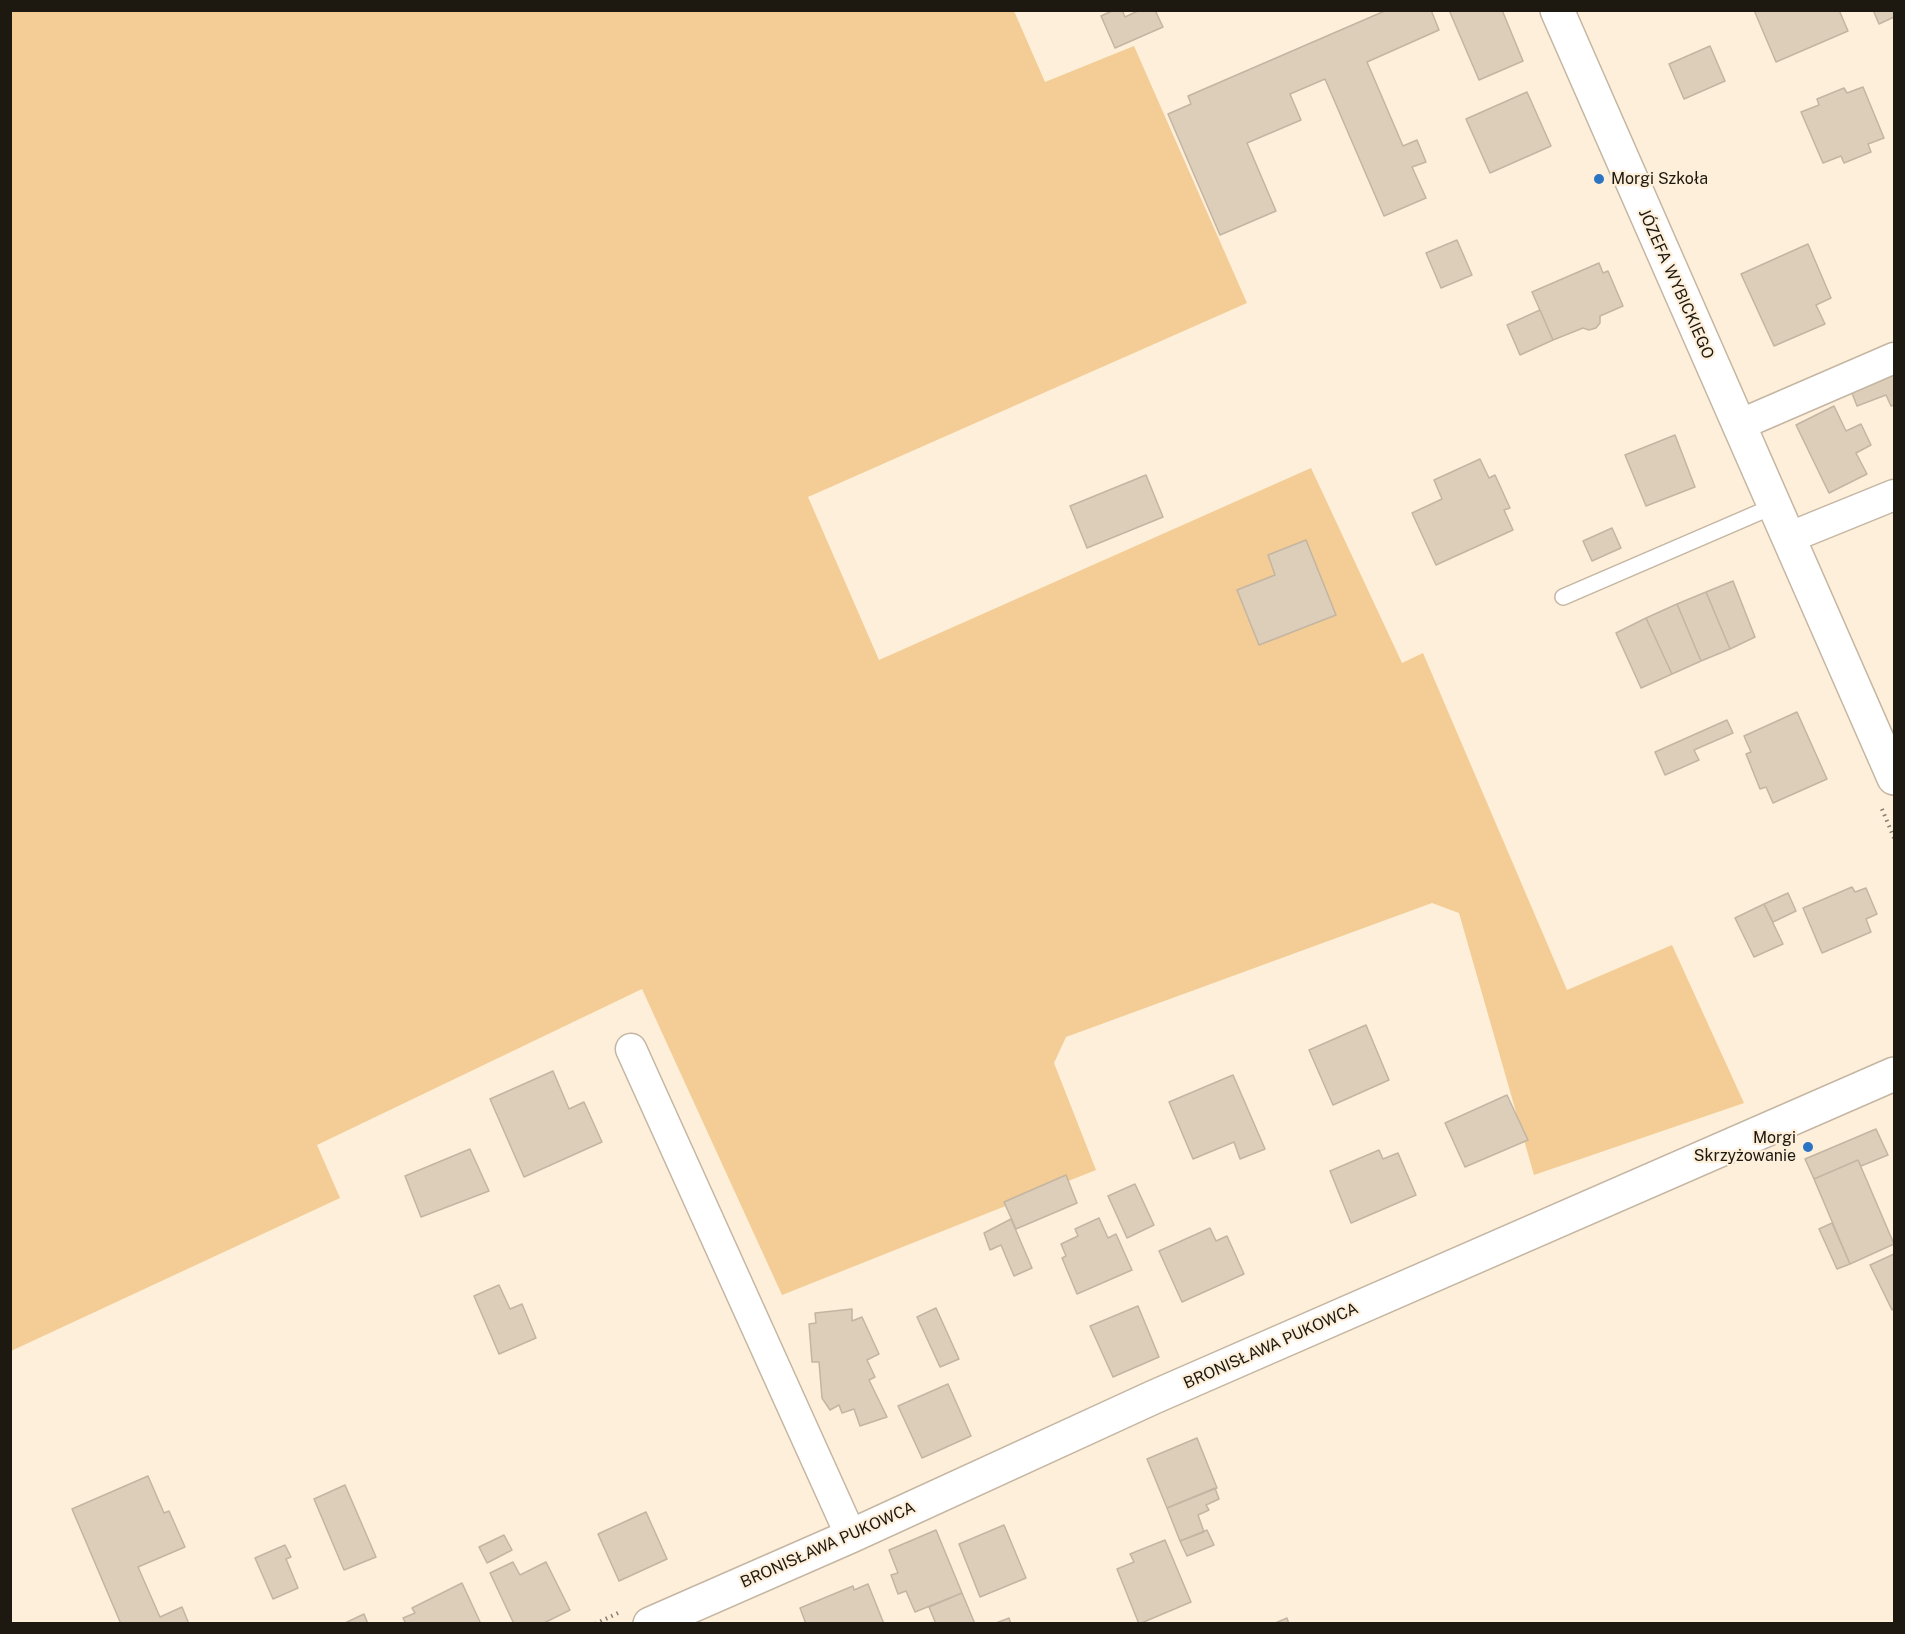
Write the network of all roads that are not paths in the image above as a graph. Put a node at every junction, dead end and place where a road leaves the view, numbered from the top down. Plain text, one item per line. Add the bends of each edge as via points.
1 (1557, 10) edge
2 (1894, 358) edge
3 (1738, 425) junction
4 (1894, 495) edge
5 (1774, 506) junction
6 (1788, 538) junction
7 (1563, 597) dead end
8 (1894, 778) edge
9 (630, 1049) dead end
10 (1894, 1074) edge
11 (851, 1536) junction
12 (650, 1623) edge

1 - 3 street, JÓZEFA WYBICKIEGO
2 - 3 street
3 - 5 street, JÓZEFA WYBICKIEGO
4 - 6 street
5 - 6 street, JÓZEFA WYBICKIEGO
5 - 7 lane
6 - 8 street, JÓZEFA WYBICKIEGO
9 - 11 street
10 - 11 street, BRONISŁAWA PUKOWCA via 1154,1397
11 - 12 street, BRONISŁAWA PUKOWCA

